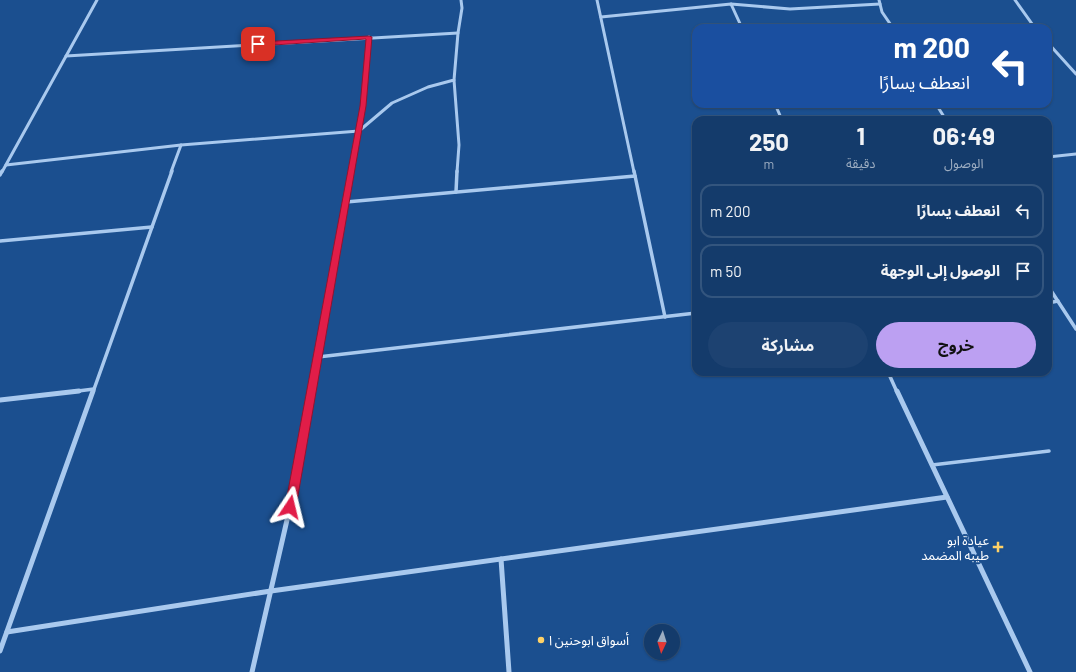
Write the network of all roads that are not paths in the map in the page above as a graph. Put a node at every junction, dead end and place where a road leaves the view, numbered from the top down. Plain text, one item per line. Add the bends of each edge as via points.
1 (97, 0) edge
2 (461, 0) edge
3 (597, 0) edge
4 (879, 0) edge
5 (1015, 0) edge
6 (731, 4) junction
7 (880, 4) junction
8 (601, 17) junction
9 (740, 24) edge
10 (891, 24) edge
11 (1032, 24) edge
12 (458, 33) junction
13 (369, 37) junction
14 (1052, 47) edge
15 (1052, 50) edge
16 (1055, 50) junction
17 (66, 56) junction
18 (1076, 73) edge
19 (454, 80) junction
20 (359, 131) junction
21 (181, 145) junction
22 (1076, 154) edge
23 (1052, 157) edge
24 (6, 165) junction
25 (0, 175) edge
26 (634, 176) junction
27 (456, 192) junction
28 (346, 202) junction
29 (152, 227) junction
30 (0, 241) edge
31 (1052, 292) edge
32 (1058, 301) junction
33 (1052, 302) edge
34 (692, 314) edge
35 (664, 317) junction
36 (1076, 329) edge
37 (318, 357) junction
38 (890, 376) edge
39 (94, 389) junction
40 (0, 400) edge
41 (1049, 451) dead end
42 (932, 465) junction
43 (947, 497) junction
44 (501, 559) junction
45 (271, 591) junction
46 (7, 632) junction
47 (0, 651) edge
48 (252, 672) edge
49 (509, 672) edge
50 (1030, 672) edge

1 - 17 street
2 - 12 street
3 - 8 street
4 - 7 street
5 - 11 street
6 - 7 street via 790,8
6 - 8 street
6 - 9 street
7 - 10 street via 882,12
8 - 26 street
12 - 13 street
12 - 19 street
13 - 17 street
13 - 20 street
14 - 16 street
15 - 16 street
16 - 18 street
17 - 24 street
19 - 20 street via 392,103
19 - 27 street via 459,145
20 - 21 street
20 - 28 street
21 - 24 street
21 - 29 street
22 - 23 street
24 - 25 street
26 - 27 street
26 - 35 street
27 - 28 street
28 - 37 street
29 - 30 street
29 - 39 street
31 - 32 street
32 - 33 street
32 - 36 street
34 - 35 street
35 - 37 street
37 - 45 street via 290,507
38 - 42 street
39 - 40 street
39 - 46 street
41 - 42 lane
42 - 43 street
43 - 44 street
43 - 50 street
44 - 45 street
44 - 49 street
45 - 46 street
45 - 48 street
46 - 47 street

